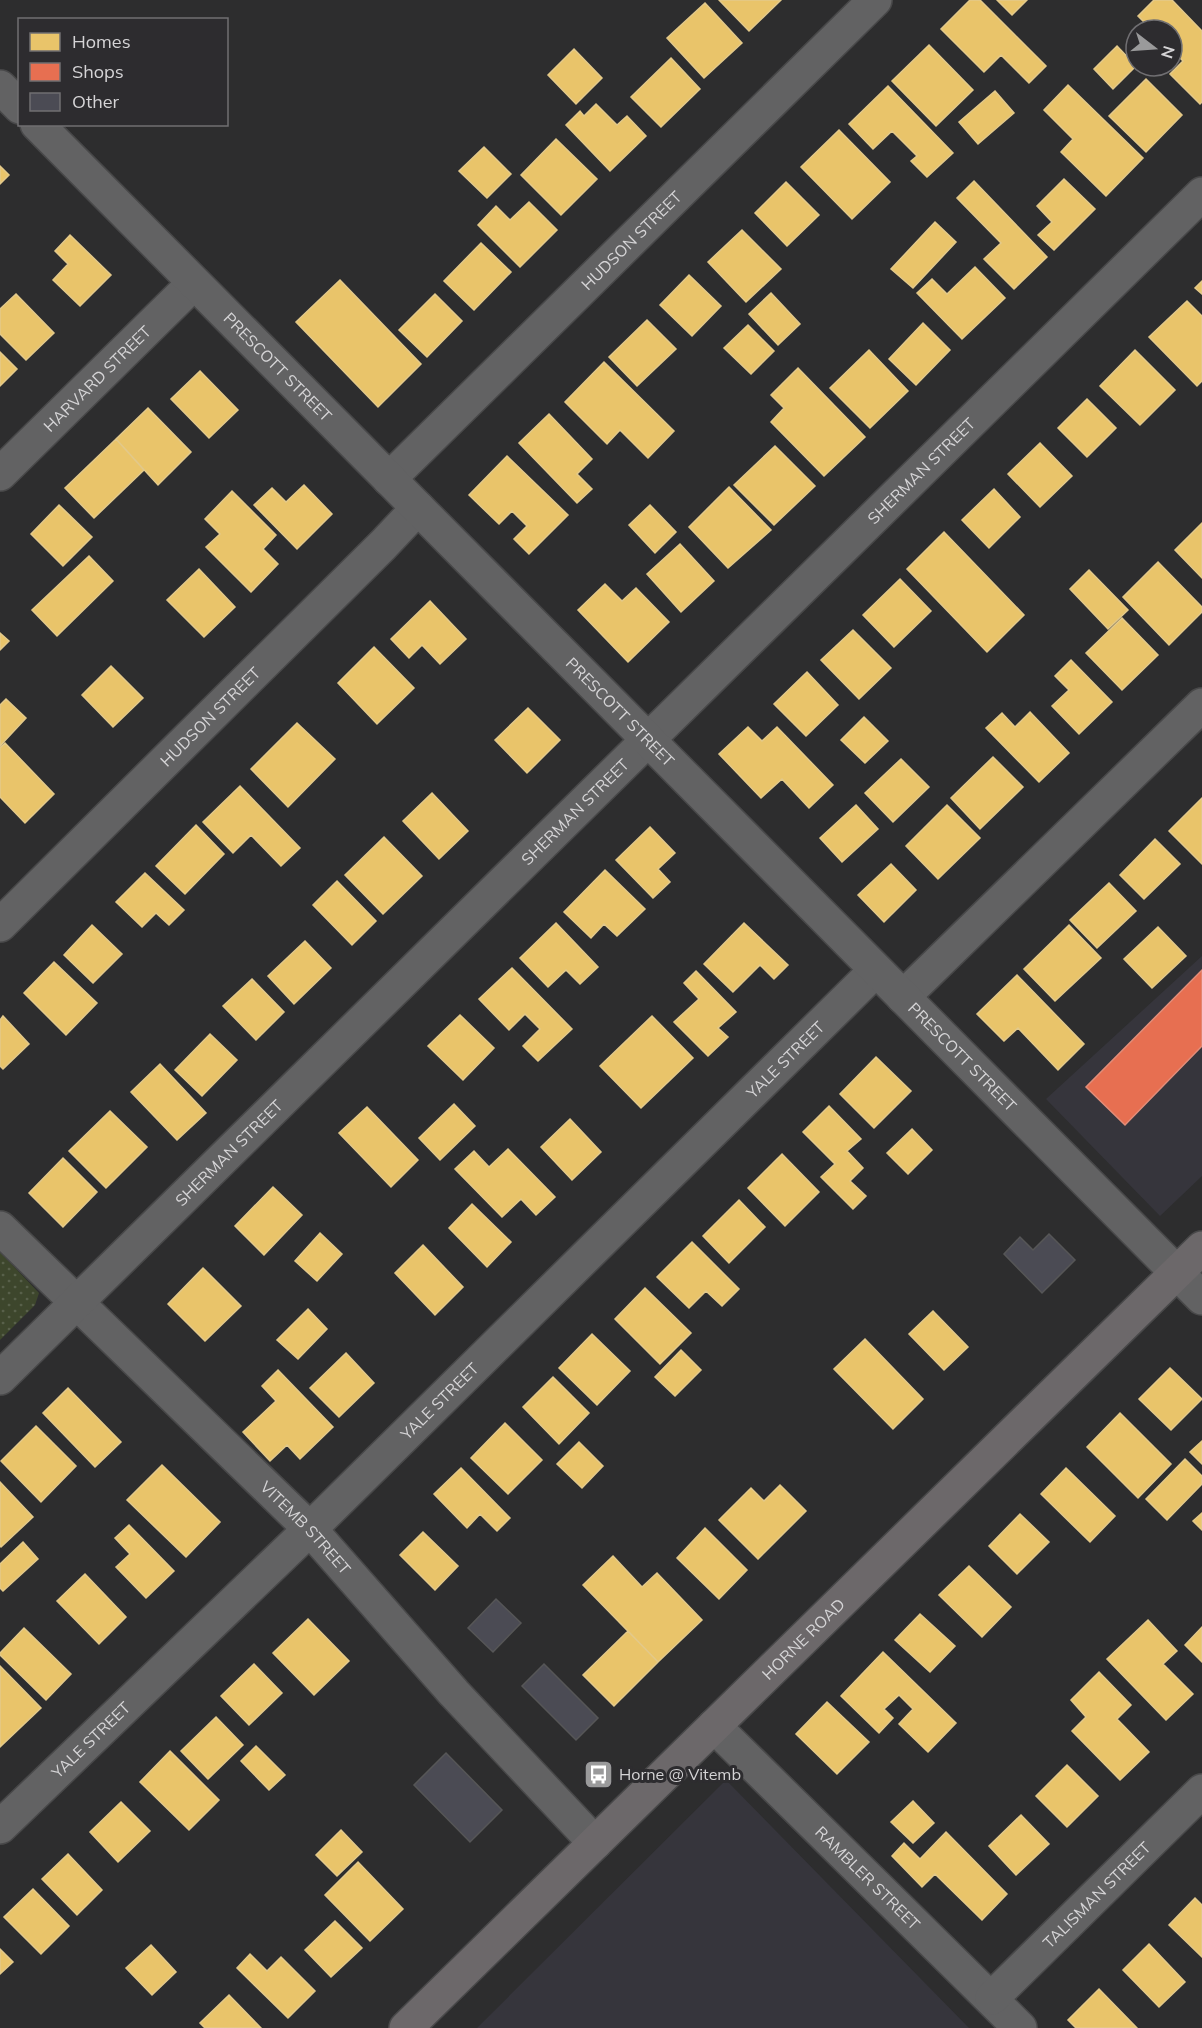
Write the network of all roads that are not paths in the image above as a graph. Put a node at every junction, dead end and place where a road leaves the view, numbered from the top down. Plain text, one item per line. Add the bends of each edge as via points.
1 (875, 0) edge
2 (0, 87) edge
3 (18, 105) edge
4 (39, 126) edge
5 (1202, 194) edge
6 (194, 283) junction
7 (0, 474) edge
8 (388, 479) junction
9 (418, 508) junction
10 (1202, 705) edge
11 (648, 739) junction
12 (0, 925) edge
13 (876, 970) junction
14 (903, 997) junction
15 (0, 1228) edge
16 (1202, 1248) edge
17 (1177, 1273) junction
18 (1202, 1298) edge
19 (77, 1304) junction
20 (0, 1378) edge
21 (310, 1529) junction
22 (714, 1726) junction
23 (1202, 1791) edge
24 (0, 1827) edge
25 (595, 1843) junction
26 (992, 1998) junction
27 (406, 2028) edge
28 (1020, 2028) edge

1 - 8 street, HUDSON STREET
2 - 3 street
4 - 6 street, PRESCOTT STREET
5 - 11 street, SHERMAN STREET
6 - 7 street, HARVARD STREET
6 - 8 street, PRESCOTT STREET
8 - 9 street, PRESCOTT STREET
9 - 11 street, PRESCOTT STREET
9 - 12 street, HUDSON STREET
10 - 14 street
11 - 13 street, PRESCOTT STREET
11 - 19 street, SHERMAN STREET
13 - 14 street, PRESCOTT STREET
13 - 21 street, YALE STREET
14 - 17 street, PRESCOTT STREET
15 - 19 street, VITEMB STREET
16 - 17 main road, HORNE ROAD
17 - 18 street, PRESCOTT STREET
17 - 22 main road, HORNE ROAD
19 - 20 street, SHERMAN STREET
19 - 21 street, VITEMB STREET
21 - 24 street, YALE STREET
21 - 25 street, VITEMB STREET via 454,1693
22 - 25 main road, HORNE ROAD
22 - 26 street, RAMBLER STREET
23 - 26 street, TALISMAN STREET
25 - 27 main road, HORNE ROAD
26 - 28 street, RAMBLER STREET

